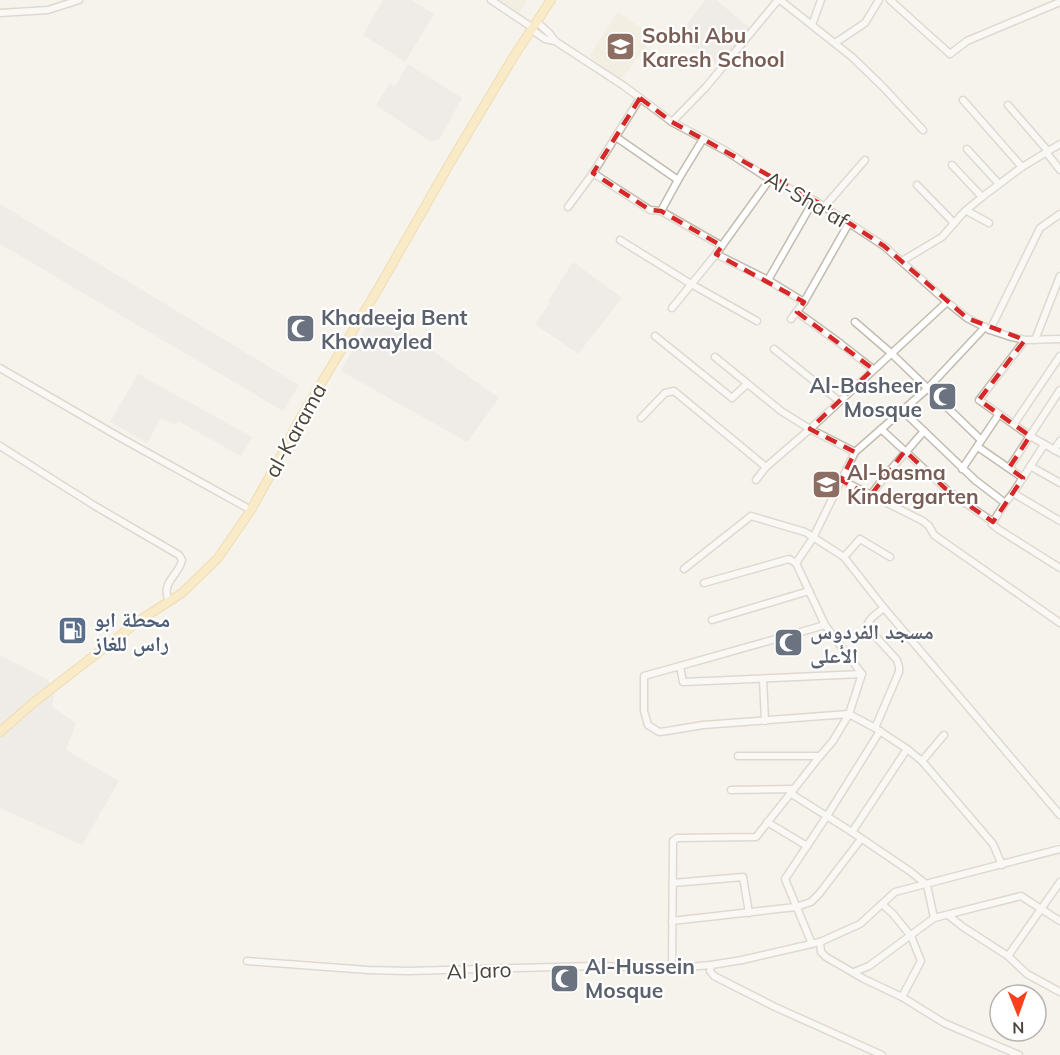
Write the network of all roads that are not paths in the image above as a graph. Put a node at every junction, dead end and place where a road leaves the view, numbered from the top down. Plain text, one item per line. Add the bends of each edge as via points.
1 (79, 0) edge
2 (491, 0) edge
3 (551, 0) edge
4 (779, 0) edge
5 (821, 0) edge
6 (879, 0) edge
7 (890, 0) edge
8 (1060, 2) edge
9 (0, 13) edge
10 (812, 25) junction
11 (534, 27) junction
12 (835, 43) junction
13 (640, 98) junction
14 (963, 100) dead end
15 (1008, 105) dead end
16 (672, 122) junction
17 (923, 130) dead end
18 (616, 137) junction
19 (703, 139) junction
20 (1060, 144) edge
21 (967, 149) dead end
22 (1047, 151) junction
23 (865, 160) dead end
24 (952, 165) dead end
25 (1022, 167) junction
26 (1060, 170) edge
27 (592, 173) junction
28 (770, 179) junction
29 (678, 180) junction
30 (999, 184) junction
31 (917, 185) dead end
32 (982, 197) junction
33 (814, 200) junction
34 (825, 206) junction
35 (568, 207) dead end
36 (661, 211) junction
37 (967, 211) junction
38 (1060, 214) edge
39 (849, 223) junction
40 (954, 223) junction
41 (989, 223) dead end
42 (620, 240) dead end
43 (722, 246) junction
44 (716, 254) junction
45 (902, 261) junction
46 (1060, 276) edge
47 (768, 280) junction
48 (690, 284) junction
49 (804, 302) junction
50 (947, 302) junction
51 (672, 308) dead end
52 (797, 312) junction
53 (791, 319) dead end
54 (757, 321) dead end
55 (855, 322) dead end
56 (987, 328) junction
57 (655, 336) dead end
58 (1060, 339) edge
59 (1025, 340) junction
60 (1035, 340) junction
61 (774, 349) dead end
62 (891, 353) junction
63 (1060, 356) edge
64 (716, 357) dead end
65 (0, 368) edge
66 (873, 369) junction
67 (747, 384) junction
68 (927, 389) junction
69 (1060, 390) edge
70 (839, 401) junction
71 (903, 411) junction
72 (999, 414) junction
73 (641, 418) dead end
74 (1014, 424) junction
75 (810, 429) junction
76 (881, 429) junction
77 (924, 430) junction
78 (1030, 436) junction
79 (1060, 441) edge
80 (979, 444) junction
81 (1044, 445) junction
82 (0, 446) edge
83 (905, 451) junction
84 (1057, 451) edge
85 (855, 452) junction
86 (1030, 466) junction
87 (766, 467) junction
88 (1009, 468) junction
89 (962, 469) junction
90 (1023, 478) junction
91 (756, 480) dead end
92 (841, 480) junction
93 (1060, 483) edge
94 (1013, 493) junction
95 (870, 496) junction
96 (1005, 503) junction
97 (251, 510) junction
98 (1060, 521) edge
99 (993, 522) junction
100 (813, 538) junction
101 (844, 557) junction
102 (891, 557) dead end
103 (796, 563) junction
104 (1060, 568) edge
105 (684, 569) dead end
106 (704, 583) dead end
107 (809, 591) junction
108 (169, 601) junction
109 (884, 608) junction
110 (712, 620) dead end
111 (1060, 621) edge
112 (825, 625) junction
113 (680, 666) junction
114 (862, 674) junction
115 (763, 679) junction
116 (849, 714) junction
117 (765, 721) junction
118 (877, 729) junction
119 (0, 732) edge
120 (944, 735) dead end
121 (908, 749) junction
122 (738, 756) dead end
123 (820, 756) junction
124 (922, 761) junction
125 (731, 790) dead end
126 (792, 791) junction
127 (1060, 815) edge
128 (827, 816) junction
129 (767, 822) junction
130 (852, 832) junction
131 (861, 839) junction
132 (807, 846) junction
133 (1060, 849) edge
134 (1002, 865) junction
135 (1060, 882) edge
136 (673, 883) junction
137 (927, 885) junction
138 (882, 904) junction
139 (796, 907) junction
140 (1042, 908) junction
141 (749, 912) junction
142 (948, 915) junction
143 (934, 918) junction
144 (672, 921) junction
145 (1060, 921) edge
146 (911, 936) junction
147 (820, 942) junction
148 (812, 944) junction
149 (1008, 956) junction
150 (247, 961) dead end
151 (711, 965) junction
152 (672, 967) junction
153 (854, 972) junction
154 (1060, 992) edge
155 (902, 997) junction
156 (882, 1055) edge
157 (1019, 1055) edge

1 - 9 street via 48,10
2 - 11 street, Al-Sha'af
3 - 11 main road, al-Karama
4 - 10 street
4 - 16 street
5 - 10 street
6 - 12 street via 865,23
7 - 8 street via 950,54 967,41
10 - 12 street
11 - 13 street, Al-Sha'af via 550,34
11 - 97 main road, al-Karama via 306,407
12 - 17 street
13 - 16 street, Al-Sha'af
13 - 18 street
14 - 25 street
15 - 22 street
16 - 19 street, Al-Sha'af
18 - 27 street
18 - 29 street
19 - 28 street, Al-Sha'af
19 - 29 street
20 - 22 street
21 - 30 street
22 - 25 street
22 - 26 street
23 - 34 street
24 - 32 street
25 - 30 street
27 - 35 street
27 - 36 street via 650,210
28 - 33 street, Al-Sha'af
28 - 43 street
29 - 36 street
30 - 32 street
31 - 40 street
32 - 37 street
33 - 34 street, Al-Sha'af
33 - 47 street
34 - 39 street, Al-Sha'af
36 - 43 street
37 - 40 street
37 - 41 street
38 - 56 street via 1040,228
39 - 45 street, Al-Sha'af
39 - 49 street
40 - 45 street via 942,237
42 - 48 street
43 - 44 street
44 - 47 street
44 - 48 street
45 - 50 street, Al-Sha'af
46 - 60 street
47 - 49 street
48 - 51 street
48 - 54 street
49 - 52 street
50 - 56 street, Al-Sha'af
50 - 62 street
52 - 53 street
52 - 66 street
55 - 62 street
56 - 59 street, Al-Sha'af
56 - 68 street
57 - 67 street via 732,399
58 - 60 street, Al-Sha'af
59 - 60 street, Al-Sha'af
59 - 72 street via 979,400
61 - 70 street
62 - 66 street
62 - 68 street
63 - 74 street
64 - 67 street
65 - 97 street
66 - 70 street
67 - 75 street
68 - 71 street
68 - 80 street
69 - 78 street
70 - 75 street
71 - 76 street
71 - 77 street
72 - 74 street
72 - 80 street
73 - 87 street via 665,393 674,391
74 - 78 street
75 - 85 street
75 - 87 street
76 - 83 street
76 - 85 street
77 - 83 street
77 - 89 street
78 - 81 street
78 - 88 street
79 - 84 street
80 - 88 street
80 - 89 street
81 - 84 street
81 - 86 street
82 - 108 street via 179,555 181,566 166,592
83 - 95 street
83 - 99 street via 948,491
85 - 92 street
86 - 90 street
86 - 93 street
87 - 91 street
88 - 90 street
89 - 96 street
90 - 94 street
92 - 95 street
92 - 100 street
94 - 96 street
94 - 98 street
95 - 111 street via 923,521 934,535
96 - 99 street
97 - 108 main road, al-Karama via 218,558
99 - 104 street
100 - 101 street
100 - 103 street
100 - 105 street via 751,516
101 - 102 street via 860,539
101 - 109 street
103 - 106 street via 789,559
103 - 107 street
107 - 110 street
107 - 112 street
108 - 119 main road, al-Karama
109 - 118 street via 867,627 897,660 899,672
109 - 127 street
112 - 113 street
112 - 114 street
113 - 115 street via 683,682
113 - 117 street via 644,676 648,725 659,732
114 - 115 street
114 - 116 street
115 - 117 street
116 - 117 street
116 - 118 street
116 - 123 street
118 - 121 street
118 - 128 street
120 - 124 street
121 - 124 street
121 - 130 street
122 - 123 street
123 - 126 street
124 - 134 street via 993,844
125 - 126 street
126 - 128 street
126 - 129 street
128 - 130 street
128 - 132 street
129 - 132 street
129 - 136 street via 756,837 677,838 673,841
130 - 131 street
131 - 137 street
131 - 139 street via 819,894 811,902
132 - 139 street via 785,879
133 - 134 street, Al Jaro
134 - 137 street, Al Jaro
135 - 140 street
136 - 141 street via 743,877
136 - 144 street
137 - 138 street, Al Jaro via 895,892
137 - 143 street
138 - 146 street
138 - 147 street, Al Jaro via 860,924
139 - 141 street
139 - 148 street
140 - 142 street via 1021,897
140 - 145 street
140 - 149 street
141 - 144 street
142 - 143 street
142 - 149 street
143 - 146 street
144 - 152 street
146 - 153 street
146 - 155 street via 921,961
147 - 148 street, Al Jaro
147 - 153 street via 826,957
148 - 151 street, Al Jaro
149 - 154 street via 1027,974
150 - 152 street, Al Jaro via 408,971
151 - 152 street, Al Jaro
151 - 156 street via 714,976
153 - 155 street
155 - 157 street via 944,1023

